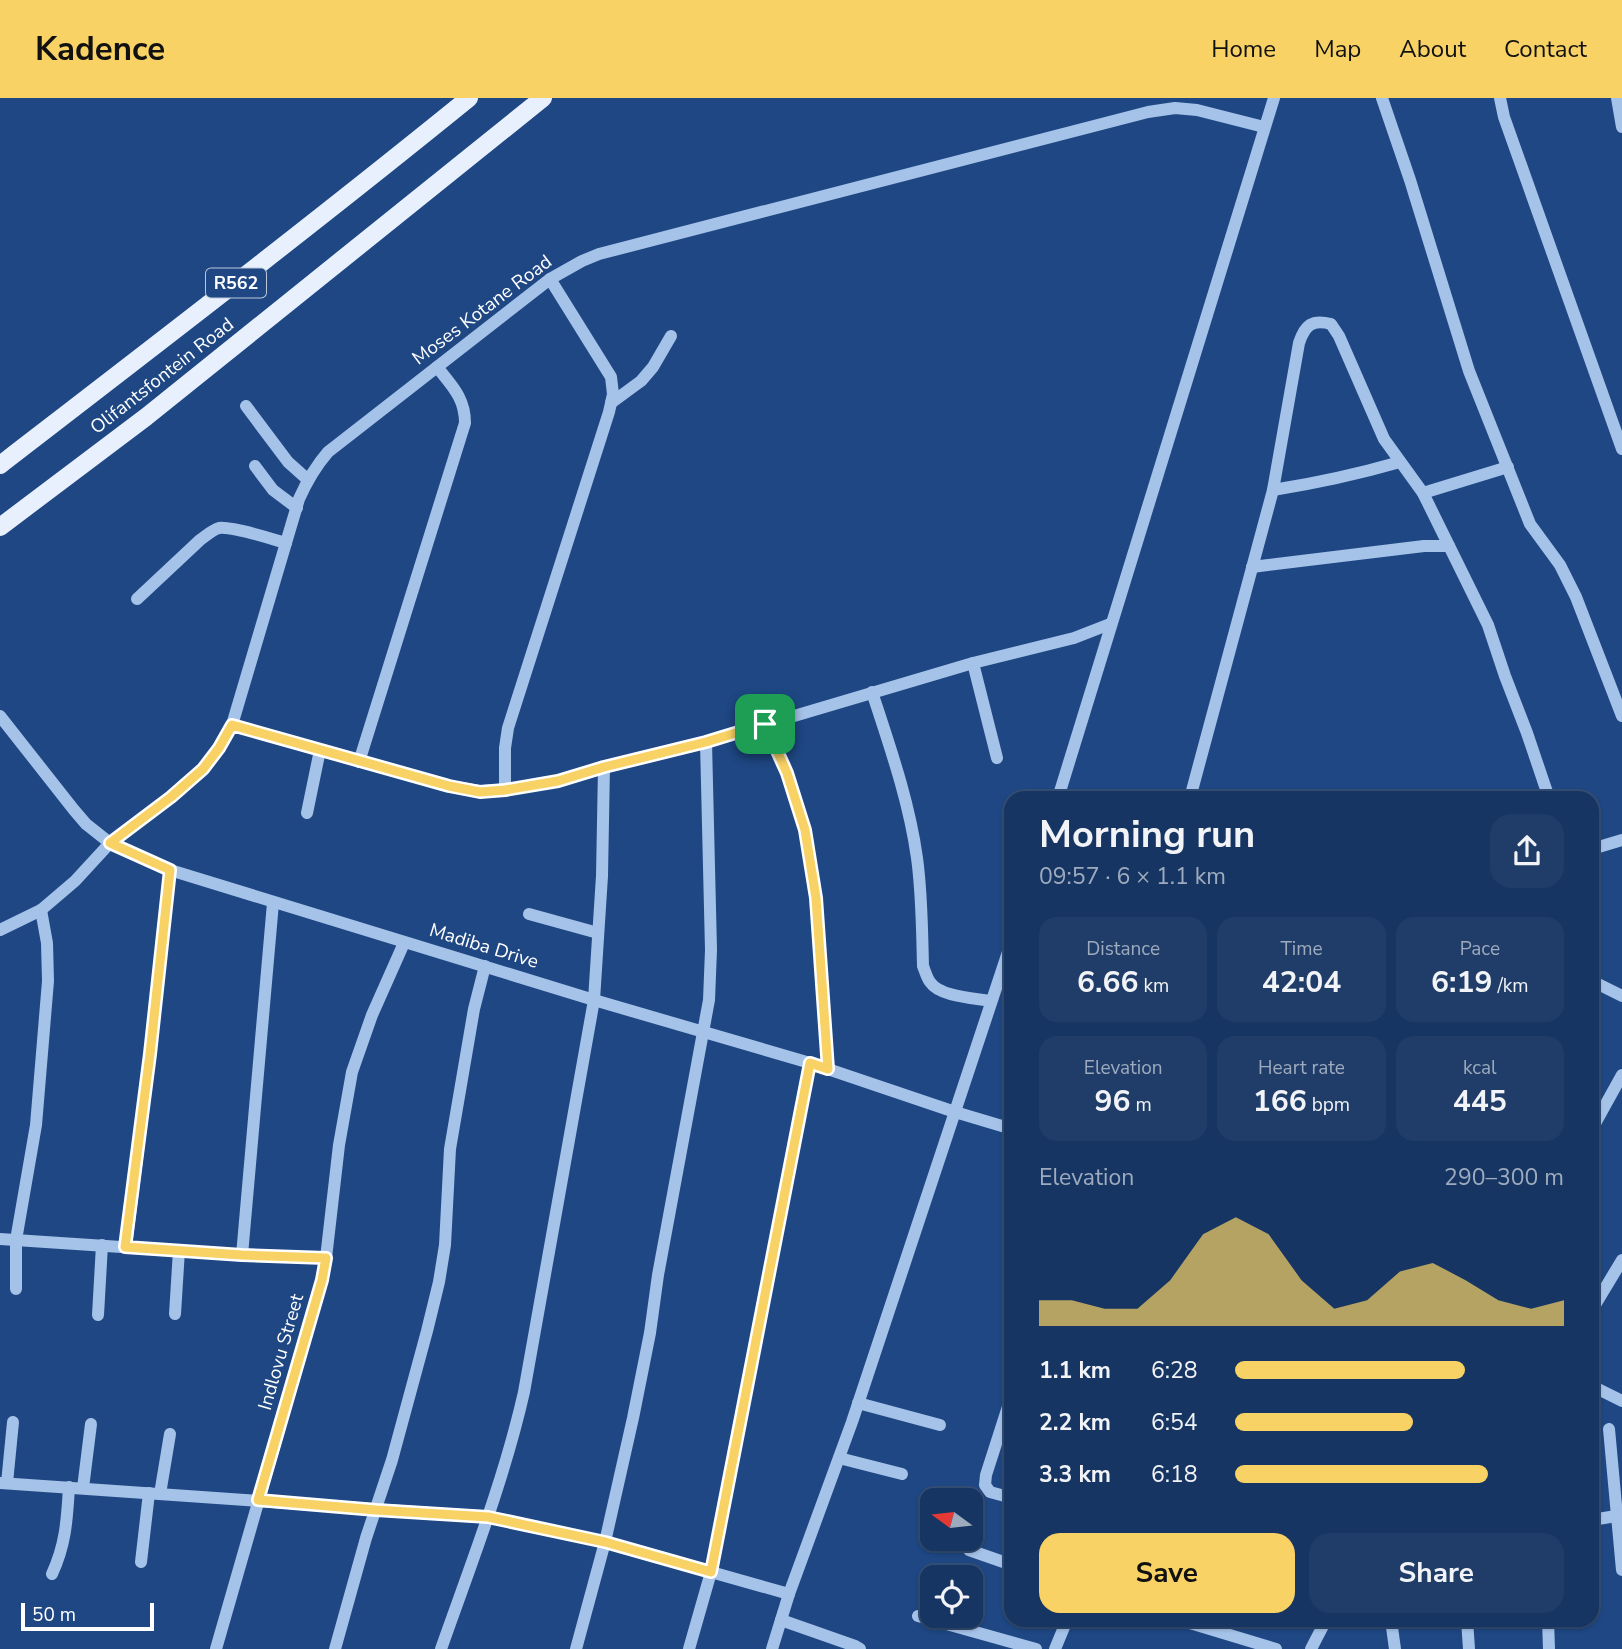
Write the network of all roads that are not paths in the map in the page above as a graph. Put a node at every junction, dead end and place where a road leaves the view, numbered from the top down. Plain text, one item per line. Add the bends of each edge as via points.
1 (469, 98) edge
2 (543, 98) edge
3 (1274, 98) edge
4 (1382, 98) edge
5 (1500, 98) edge
6 (1617, 98) edge
7 (1265, 127) junction
8 (1622, 127) edge
9 (550, 279) junction
10 (671, 336) dead end
11 (438, 366) junction
12 (611, 403) junction
13 (246, 406) dead end
14 (1622, 449) edge
15 (1400, 462) junction
16 (0, 465) edge
17 (255, 466) dead end
18 (1508, 467) junction
19 (307, 480) junction
20 (1273, 490) junction
21 (1423, 493) junction
22 (297, 508) junction
23 (0, 527) edge
24 (286, 543) junction
25 (1449, 545) junction
26 (1252, 567) junction
27 (137, 599) dead end
28 (1110, 624) junction
29 (973, 663) junction
30 (872, 692) junction
31 (0, 716) edge
32 (1622, 716) edge
33 (765, 724) junction
34 (232, 725) junction
35 (706, 742) junction
36 (320, 750) junction
37 (997, 758) dead end
38 (359, 762) junction
39 (604, 767) junction
40 (505, 790) junction
41 (1060, 791) edge
42 (1192, 791) edge
43 (1547, 791) edge
44 (307, 813) dead end
45 (1622, 840) edge
46 (110, 843) junction
47 (1599, 847) edge
48 (170, 870) junction
49 (273, 903) junction
50 (41, 910) junction
51 (529, 914) dead end
52 (0, 930) edge
53 (598, 933) junction
54 (404, 943) junction
55 (485, 965) junction
56 (1004, 978) edge
57 (1599, 984) edge
58 (1622, 996) edge
59 (594, 1000) junction
60 (991, 1001) junction
61 (702, 1031) junction
62 (810, 1063) junction
63 (828, 1069) junction
64 (1622, 1075) edge
65 (955, 1112) junction
66 (1599, 1116) edge
67 (1004, 1127) edge
68 (0, 1239) edge
69 (16, 1240) junction
70 (102, 1245) junction
71 (125, 1247) junction
72 (179, 1250) junction
73 (242, 1255) junction
74 (326, 1258) junction
75 (1622, 1260) edge
76 (16, 1289) dead end
77 (1599, 1298) edge
78 (175, 1314) dead end
79 (98, 1315) dead end
80 (1599, 1390) edge
81 (1622, 1401) edge
82 (858, 1402) junction
83 (13, 1422) dead end
84 (91, 1424) dead end
85 (940, 1425) dead end
86 (1004, 1428) edge
87 (1609, 1429) dead end
88 (170, 1434) dead end
89 (839, 1458) junction
90 (902, 1474) dead end
91 (1617, 1479) edge
92 (3, 1483) edge
93 (69, 1488) junction
94 (83, 1488) junction
95 (155, 1493) junction
96 (1004, 1496) edge
97 (258, 1500) junction
98 (376, 1510) junction
99 (1616, 1516) junction
100 (488, 1517) junction
101 (1599, 1519) edge
102 (605, 1542) junction
103 (972, 1551) edge
104 (141, 1562) dead end
105 (1004, 1562) edge
106 (1622, 1566) edge
107 (711, 1572) junction
108 (52, 1574) dead end
109 (789, 1594) junction
110 (918, 1616) dead end
111 (781, 1620) junction
112 (1064, 1627) edge
113 (1203, 1627) edge
114 (1323, 1627) edge
115 (1392, 1627) edge
116 (1467, 1627) edge
117 (1548, 1627) edge
118 (1000, 1644) edge
119 (1315, 1646) edge
120 (216, 1649) edge
121 (335, 1649) edge
122 (441, 1649) edge
123 (576, 1649) edge
124 (689, 1649) edge
125 (772, 1649) edge
126 (860, 1649) edge
127 (1036, 1649) edge
128 (1055, 1649) edge
129 (1276, 1649) edge
130 (1395, 1649) edge
131 (1469, 1649) edge
132 (1549, 1649) edge

1 - 16 main road, Olifantsfontein Road / R562
2 - 23 main road, Olifantsfontein Road / R562 via 146,417
3 - 7 street
4 - 18 street via 1469,371
5 - 14 street
6 - 8 street
7 - 9 street, Moses Kotane Road via 1198,110 1148,112 599,254
7 - 28 street
9 - 11 street, Moses Kotane Road
9 - 12 street via 611,377
10 - 12 street via 641,381
11 - 19 street, Moses Kotane Road via 328,452
11 - 38 street via 459,395 466,423
12 - 40 street via 508,729
13 - 19 street
15 - 20 street
15 - 20 street via 1384,439 1339,336 1331,324 1321,321 1304,330 1299,342
15 - 21 street
17 - 22 street via 272,490
18 - 21 street
18 - 32 street via 1530,524 1560,565 1576,597
19 - 22 street, Moses Kotane Road
20 - 26 street
21 - 25 street
22 - 24 street, Moses Kotane Road
24 - 27 street via 220,528 200,540
24 - 34 street, Moses Kotane Road
25 - 26 street
25 - 43 street via 1488,625
26 - 42 street
28 - 29 street via 1074,638
28 - 41 street
29 - 30 street
29 - 37 street
30 - 33 street
30 - 60 street via 911,828 923,966 936,988
31 - 46 street, Madiba Drive via 86,824
33 - 35 street
33 - 63 street via 805,830 816,898
34 - 36 street
34 - 46 street, Moses Kotane Road via 203,769
35 - 39 street
35 - 61 street via 711,950 709,1000
36 - 38 street
36 - 44 street
38 - 40 street via 480,792
39 - 40 street
39 - 53 street
45 - 47 street
46 - 48 street, Madiba Drive
46 - 50 street, Moses Kotane Road
48 - 49 street, Madiba Drive
48 - 71 street
49 - 54 street, Madiba Drive
49 - 73 street
50 - 52 street, Moses Kotane Road
50 - 69 street via 48,981 36,1125
51 - 53 street
53 - 59 street
54 - 55 street, Madiba Drive
54 - 74 street, Indlovu Street via 352,1072
55 - 59 street, Madiba Drive
55 - 98 street via 450,1149 439,1282
56 - 60 street
57 - 58 street
59 - 61 street, Madiba Drive
59 - 100 street via 524,1392
60 - 65 street
61 - 62 street, Madiba Drive
61 - 102 street via 647,1345
62 - 63 street, Madiba Drive
62 - 107 street
63 - 65 street, Madiba Drive
64 - 66 street
65 - 67 street, Madiba Drive
65 - 82 street
68 - 69 street
69 - 70 street
69 - 76 street
70 - 71 street
70 - 79 street
71 - 72 street
72 - 73 street
72 - 78 street
73 - 74 street
74 - 97 street, Indlovu Street
75 - 77 street
80 - 81 street
82 - 85 street
82 - 89 street
83 - 92 street
84 - 94 street
86 - 96 street via 985,1485 990,1492
87 - 91 street
88 - 95 street
89 - 90 street
89 - 109 street
91 - 99 street
92 - 93 street
93 - 94 street
93 - 108 street via 67,1528
94 - 95 street
95 - 97 street
95 - 104 street
97 - 98 street
97 - 120 street, Indlovu Street
98 - 100 street
98 - 121 street
99 - 101 street
99 - 106 street
100 - 102 street
100 - 122 street
102 - 107 street
102 - 123 street
103 - 105 street
107 - 109 street
107 - 124 street
109 - 111 street
110 - 118 street
111 - 125 street
111 - 126 street
112 - 128 street
113 - 129 street
114 - 119 street
115 - 130 street
116 - 131 street
117 - 132 street
118 - 127 street

